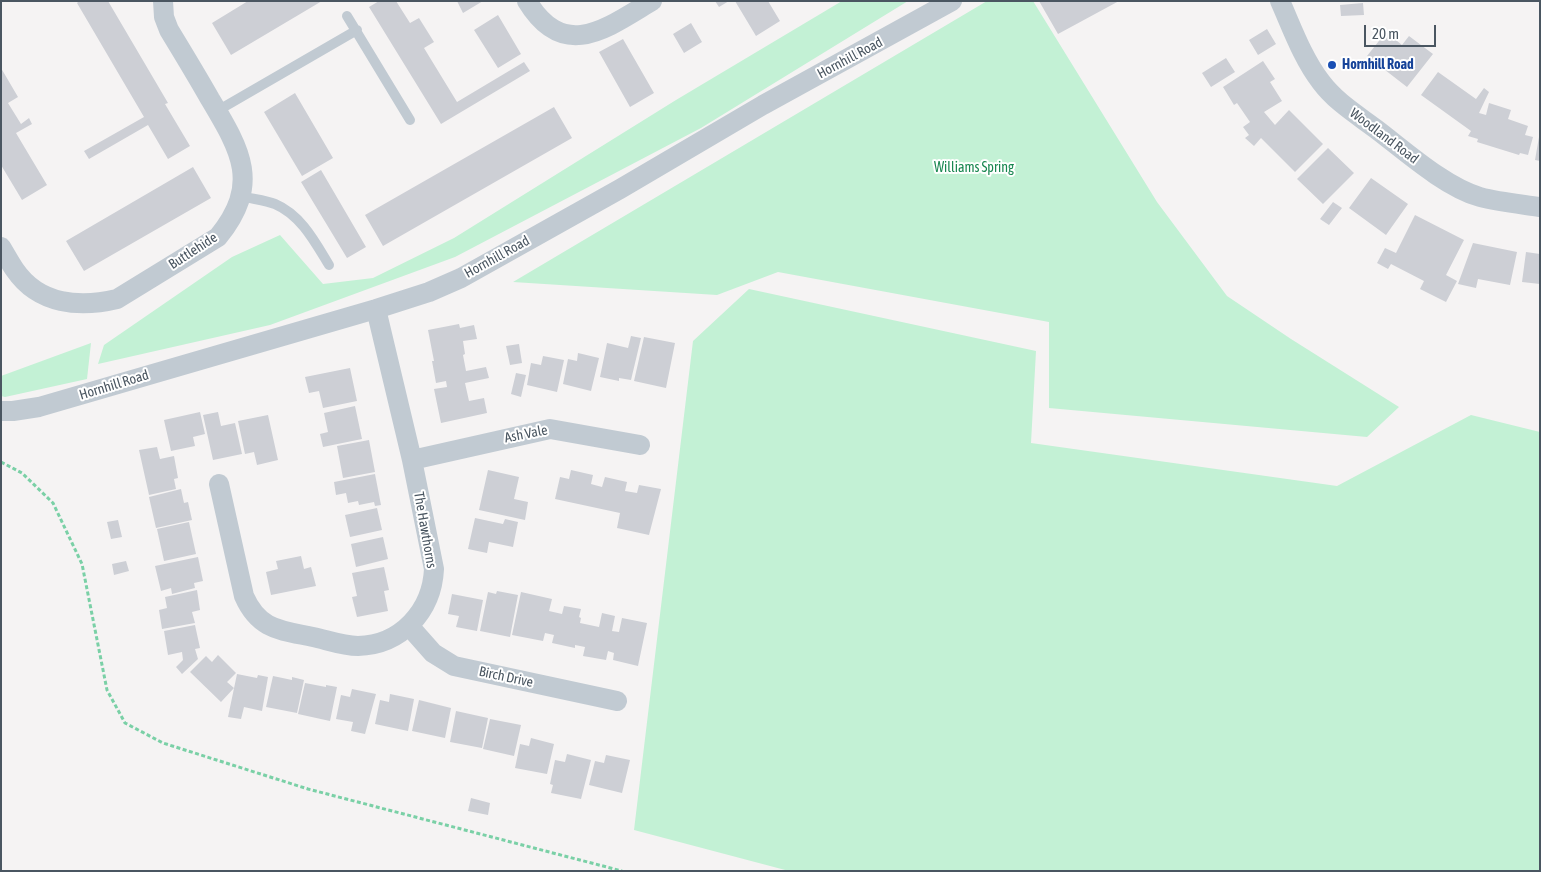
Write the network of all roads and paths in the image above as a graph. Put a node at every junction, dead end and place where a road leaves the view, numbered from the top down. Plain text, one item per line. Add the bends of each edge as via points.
1 (163, 1) edge
2 (527, 1) edge
3 (652, 1) edge
4 (952, 1) edge
5 (1280, 1) edge
6 (348, 16) dead end
7 (357, 30) junction
8 (217, 111) junction
9 (410, 120) dead end
10 (241, 196) junction
11 (1540, 207) edge
12 (1, 247) edge
13 (329, 265) dead end
14 (376, 309) junction
15 (1, 411) edge
16 (640, 445) dead end
17 (412, 460) junction
18 (1, 462) edge
19 (219, 484) dead end
20 (410, 626) junction
21 (617, 701) dead end
22 (622, 871) edge

1 - 8 street, Buttlehide via 169,30
2 - 3 street via 546,25 572,35 600,31
4 - 14 street, Hornhill Road via 461,278
5 - 11 street, Woodland Road via 1307,60 1320,81 1346,108 1456,187 1480,197
6 - 7 lane
7 - 8 lane
7 - 9 lane
8 - 10 street, Buttlehide via 239,152 243,172
10 - 12 street, Buttlehide via 229,223 218,237 117,299 98,304 57,301 41,294 16,272
10 - 13 lane via 275,204 293,215 307,230
14 - 15 street, Hornhill Road via 39,407
14 - 17 street, The Hawthorns
16 - 17 street, Ash Vale via 550,429
17 - 20 street, The Hawthorns via 434,569 426,603
18 - 22 path via 22,472 53,503 82,564 107,690 125,723 163,743 308,788
19 - 20 street, The Hawthorns via 244,596 256,616 275,628 358,646 390,639
20 - 21 street, Birch Drive via 433,653 454,666

